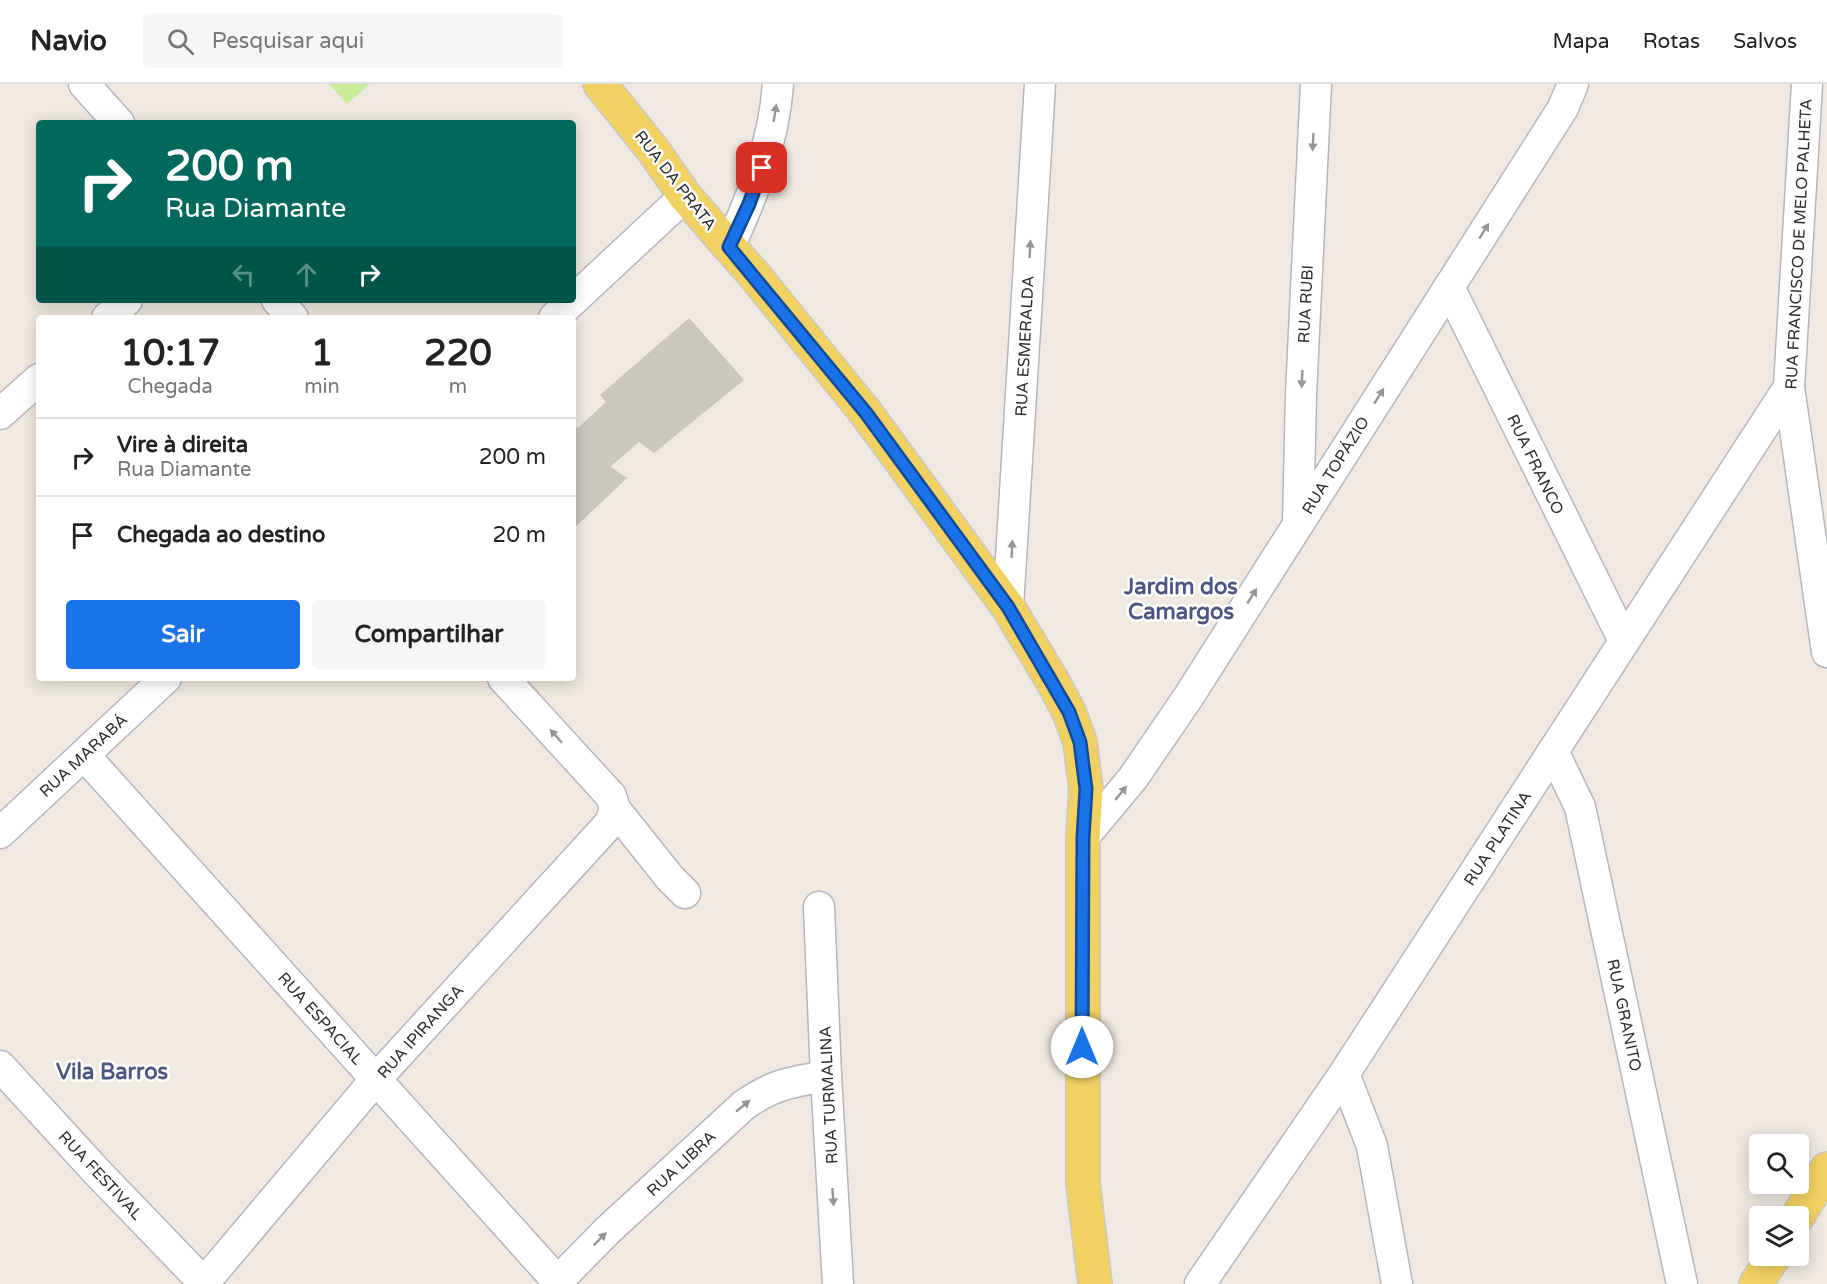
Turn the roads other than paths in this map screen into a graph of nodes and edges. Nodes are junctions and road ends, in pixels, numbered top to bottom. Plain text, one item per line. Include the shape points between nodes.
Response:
1 (84, 84) edge
2 (600, 84) edge
3 (778, 84) edge
4 (1040, 84) edge
5 (1316, 84) edge
6 (1574, 84) edge
7 (1807, 84) edge
8 (116, 120) edge
9 (685, 196) junction
10 (729, 247) junction
11 (1449, 287) junction
12 (576, 298) edge
13 (124, 303) edge
14 (280, 303) edge
15 (570, 303) edge
16 (110, 315) edge
17 (290, 315) edge
18 (557, 315) edge
19 (1789, 387) junction
20 (1298, 524) junction
21 (1008, 607) junction
22 (1624, 641) junction
23 (1827, 652) edge
24 (163, 681) edge
25 (506, 681) edge
26 (1553, 751) junction
27 (84, 755) junction
28 (615, 808) junction
29 (0, 833) edge
30 (1083, 838) junction
31 (685, 893) dead end
32 (819, 907) dead end
33 (0, 1066) edge
34 (1344, 1074) junction
35 (826, 1076) junction
36 (376, 1079) junction
37 (1827, 1168) edge
38 (1804, 1206) edge
39 (1768, 1266) edge
40 (204, 1283) edge
41 (558, 1283) edge
42 (838, 1284) edge
43 (1095, 1284) edge
44 (1200, 1284) edge
45 (1397, 1284) edge
46 (1682, 1284) edge
47 (1756, 1284) edge

1 - 8 street
2 - 9 main road, RUA DA PRATA
10 -> 3 street via 762,168 776,113
21 -> 4 street, RUA ESMERALDA
5 -> 20 street, RUA RUBI
11 -> 6 street, RUA TOPÁZIO via 1563,108
7 - 19 street, RUA FRANCISCO DE MELO PALHETA
9 - 10 main road, RUA DA PRATA
9 - 12 street
10 - 21 main road, RUA DA PRATA via 866,413
20 -> 11 street, RUA TOPÁZIO
11 - 22 street, RUA FRANCO
13 - 16 street
14 - 17 street
15 - 18 street
19 - 22 street, RUA PLATINA
19 - 23 street, RUA FRANCISCO DE MELO PALHETA
30 -> 20 street, RUA TOPÁZIO via 1133,778
21 - 30 main road, RUA DA PRATA via 1069,712 1080,742 1086,789
22 - 26 street, RUA PLATINA
24 - 27 street, RUA MARABÁ
28 -> 25 street via 611,796
26 - 34 street, RUA PLATINA
26 - 46 street, RUA GRANITO via 1580,807
27 - 29 street, RUA MARABÁ
27 - 36 street, RUA ESPACIAL
28 - 31 street
28 - 36 street, RUA IPIRANGA via 610,823
30 - 43 main road, RUA DA PRATA via 1083,1183
32 - 35 street, RUA TURMALINA
33 - 40 street, RUA FESTIVAL
34 - 44 street, RUA PLATINA
34 - 45 street via 1372,1146
41 -> 35 street, RUA LIBRA via 744,1105 782,1083
35 -> 42 street, RUA TURMALINA
36 - 40 street, RUA IPIRANGA
36 - 41 street, RUA ESPACIAL
37 - 38 main road
39 - 47 main road

